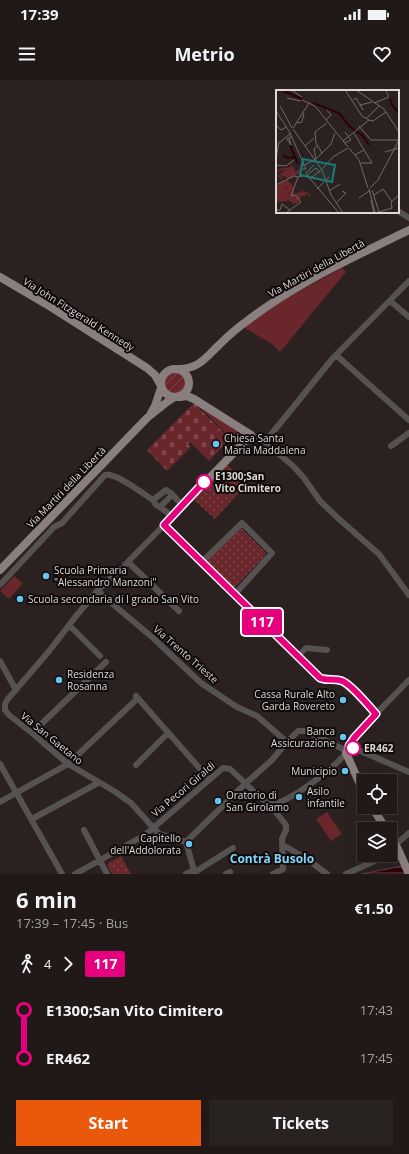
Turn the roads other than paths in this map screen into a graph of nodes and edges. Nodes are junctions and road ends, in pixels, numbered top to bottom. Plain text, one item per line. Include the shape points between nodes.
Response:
1 (399, 212) edge
2 (409, 218) edge
3 (409, 230) edge
4 (0, 277) edge
5 (409, 281) edge
6 (390, 301) junction
7 (409, 317) edge
8 (336, 355) junction
9 (204, 361) junction
10 (147, 368) junction
11 (179, 369) junction
12 (166, 372) junction
13 (189, 384) junction
14 (161, 386) junction
15 (177, 397) junction
16 (202, 404) junction
17 (408, 416) edge
18 (147, 418) junction
19 (409, 433) edge
20 (251, 435) junction
21 (265, 442) junction
22 (391, 446) dead end
23 (171, 494) junction
24 (153, 500) junction
25 (182, 505) junction
26 (160, 506) junction
27 (172, 516) junction
28 (164, 525) junction
29 (128, 562) junction
30 (202, 562) junction
31 (0, 570) edge
32 (0, 584) edge
33 (98, 590) junction
34 (235, 594) junction
35 (409, 595) edge
36 (179, 611) dead end
37 (69, 625) junction
38 (327, 650) dead end
39 (100, 656) dead end
40 (298, 656) junction
41 (0, 662) edge
42 (106, 662) dead end
43 (409, 680) edge
44 (16, 690) junction
45 (2, 712) edge
46 (376, 714) junction
47 (32, 733) junction
48 (168, 733) junction
49 (287, 742) junction
50 (348, 750) junction
51 (0, 764) edge
52 (68, 764) junction
53 (136, 765) dead end
54 (409, 771) edge
55 (357, 774) edge
56 (209, 779) junction
57 (98, 783) junction
58 (246, 783) junction
59 (17, 792) junction
60 (0, 802) edge
61 (272, 804) junction
62 (32, 819) junction
63 (152, 828) junction
64 (84, 830) dead end
65 (409, 833) edge
66 (186, 842) junction
67 (283, 845) junction
68 (397, 846) edge
69 (233, 848) dead end
70 (397, 849) edge
71 (100, 860) junction
72 (372, 862) edge
73 (195, 872) edge
74 (409, 873) edge
75 (62, 874) edge
76 (75, 874) edge
77 (107, 874) edge
78 (186, 874) edge
79 (273, 874) edge
80 (327, 874) edge
81 (346, 874) edge

1 - 2 street
3 - 9 main road, Via Martiri della Libertà via 322,274 272,303 242,325
4 - 10 main road, Via John Fitzgerald Kennedy
5 - 6 street
6 - 7 street
6 - 8 street
8 - 17 street via 384,399
8 - 21 street
9 - 11 main road, Via Martiri della Libertà via 193,367
9 - 13 main road via 193,374
10 - 12 main road, Via John Fitzgerald Kennedy
10 - 14 main road, Via John Fitzgerald Kennedy via 155,375
11 - 12 main road
11 - 13 main road via 187,375
12 - 14 main road via 162,377
13 - 15 main road via 188,390
13 - 16 main road
14 - 15 main road via 166,395
14 - 18 main road, Via Martiri della Libertà via 155,406
15 - 16 main road via 190,397
15 - 18 main road, Via Martiri della Libertà
16 - 20 main road
18 - 31 main road, Via Martiri della Libertà
19 - 22 street
20 - 21 street
20 - 25 main road
21 - 35 street via 293,466 320,501 379,554
23 - 24 street via 166,490
23 - 25 street
23 - 26 street
24 - 26 street
24 - 32 street via 117,477 105,475 62,523 54,527
25 - 27 main road
26 - 27 street
27 - 28 main road
28 - 29 street, Via San Gaetano
28 - 30 main road
29 - 33 street, Via San Gaetano
29 - 36 street
30 - 34 main road
30 - 34 street via 242,523 272,553
33 - 37 street, Via San Gaetano
33 - 49 street, Via Trento Trieste via 201,683 237,707 257,716
34 - 40 main road
37 - 39 street
37 - 44 street, Via San Gaetano
38 - 40 street via 306,648
40 - 46 main road via 320,678 342,681
41 - 44 street
42 - 47 street
43 - 46 street
44 - 45 street, Via San Gaetano via 7,700
45 - 47 street, Via San Gaetano
46 - 50 main road via 354,738
47 - 52 street, Via San Gaetano
48 - 52 street via 137,697
48 - 53 street
48 - 56 street
49 - 50 street via 298,731 306,731
49 - 58 street via 272,760
50 - 54 street
50 - 55 main road
50 - 61 street via 324,774 283,801
51 - 59 street
52 - 57 street, Via San Gaetano
52 - 59 street
56 - 58 street, Via Pecori Giraldi via 221,769 227,768
56 - 63 street, Via Pecori Giraldi
57 - 62 street
57 - 63 street, Via San Gaetano via 131,803
58 - 61 street via 260,798
58 - 66 street
59 - 60 street
59 - 62 street
61 - 67 street via 286,824
62 - 75 street
63 - 66 street via 163,836
63 - 71 street, Via Pecori Giraldi
64 - 71 street
65 - 68 street
66 - 73 street
67 - 79 street via 284,869
67 - 80 street
69 - 73 street
70 - 74 main road
71 - 76 street, Via Pecori Giraldi
71 - 77 street
72 - 81 street
73 - 78 street

